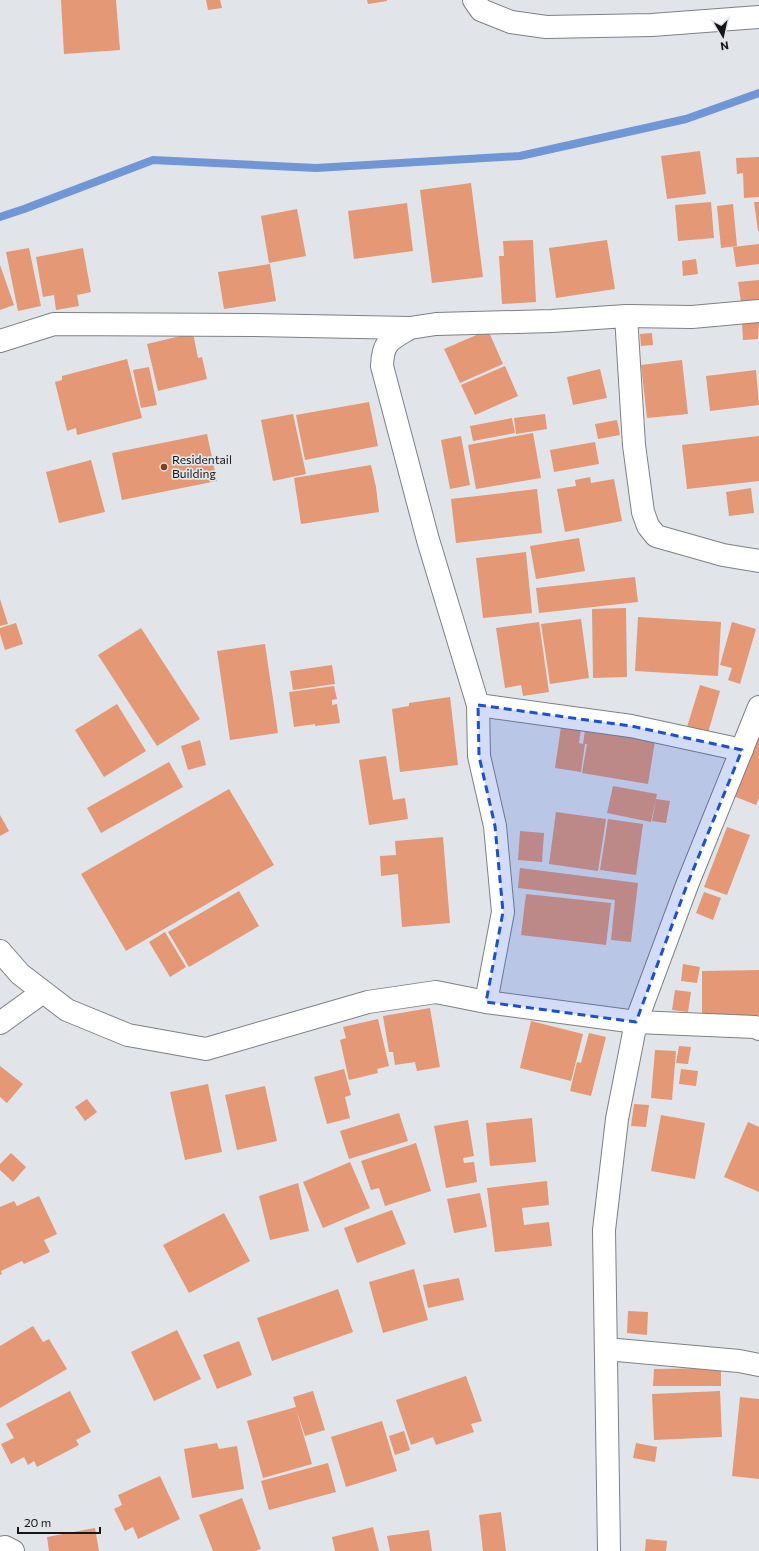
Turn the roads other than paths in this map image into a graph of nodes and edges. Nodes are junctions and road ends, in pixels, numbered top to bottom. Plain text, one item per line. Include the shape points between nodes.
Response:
1 (474, 0) edge
2 (759, 17) edge
3 (759, 311) edge
4 (626, 316) junction
5 (410, 328) junction
6 (0, 341) edge
7 (759, 561) edge
8 (478, 706) junction
9 (759, 706) edge
10 (742, 750) junction
11 (0, 951) edge
12 (43, 992) junction
13 (486, 1002) junction
14 (636, 1022) junction
15 (0, 1023) edge
16 (759, 1029) edge
17 (606, 1349) junction
18 (759, 1365) edge
19 (0, 1548) edge
20 (13, 1551) edge
21 (609, 1551) edge

1 - 2 street via 481,10 511,22 546,28 652,25
3 - 4 street via 692,317
4 - 5 street via 436,324
4 - 7 street via 634,445 643,512 648,526 656,536 723,555
5 - 6 street via 54,324
5 - 8 street via 389,340 382,352 382,366 428,540
8 - 10 street via 631,726
8 - 13 street via 479,756 495,826 503,912
9 - 10 street
10 - 14 street via 687,885
11 - 12 street via 20,974
12 - 13 street via 67,1010 128,1035 206,1050 368,1002 436,992
12 - 15 street
13 - 14 street
14 - 16 street via 710,1024
14 - 17 street via 617,1119 604,1230
17 - 18 street via 740,1361
17 - 21 street
19 - 20 street via 5,1547

